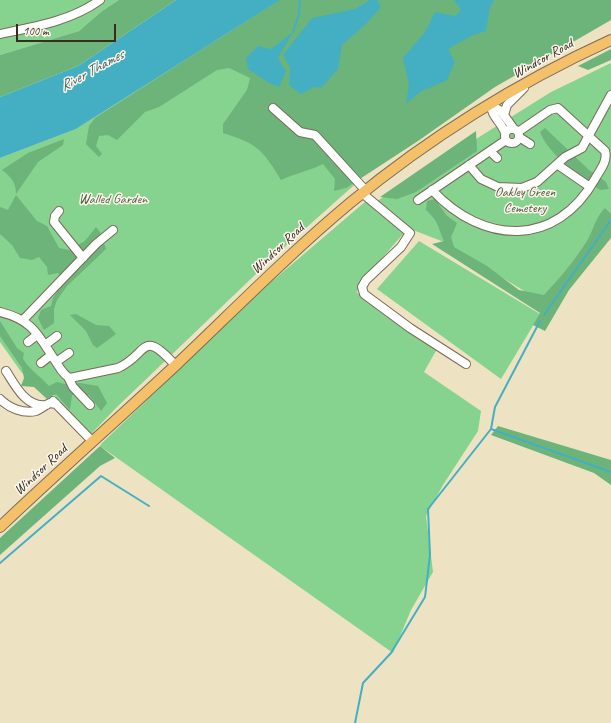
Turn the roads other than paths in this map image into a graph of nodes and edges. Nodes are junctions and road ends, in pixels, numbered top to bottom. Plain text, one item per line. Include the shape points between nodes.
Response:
1 (100, 0) edge
2 (0, 34) edge
3 (611, 40) edge
4 (529, 83) junction
5 (611, 95) edge
6 (491, 105) junction
7 (273, 108) dead end
8 (504, 115) junction
9 (517, 132) junction
10 (589, 136) junction
11 (505, 137) junction
12 (530, 144) dead end
13 (490, 151) junction
14 (497, 158) dead end
15 (469, 165) junction
16 (558, 165) junction
17 (590, 187) junction
18 (432, 190) junction
19 (364, 192) junction
20 (418, 200) dead end
21 (59, 211) dead end
22 (113, 230) dead end
23 (83, 258) junction
24 (0, 312) edge
25 (23, 320) junction
26 (37, 335) junction
27 (57, 336) dead end
28 (28, 342) dead end
29 (45, 345) junction
30 (69, 353) dead end
31 (54, 359) junction
32 (41, 363) dead end
33 (466, 364) dead end
34 (176, 365) junction
35 (6, 371) dead end
36 (68, 377) junction
37 (0, 399) edge
38 (51, 403) junction
39 (90, 406) dead end
40 (92, 441) junction
41 (0, 528) edge

1 - 2 lane via 71,16
3 - 4 main road, Windsor Road
4 - 6 main road, Windsor Road
4 - 8 lane via 506,105
5 - 10 lane
6 - 8 lane
6 - 11 lane via 493,114 502,125
6 - 19 main road, Windsor Road via 401,164
7 - 19 lane via 300,132 316,136
8 - 9 lane
9 - 10 lane via 556,108
9 - 11 lane via 508,130
9 - 11 lane via 514,143 509,143
9 - 12 lane
10 - 16 lane via 582,148 565,157
10 - 17 lane via 606,155 606,160
11 - 13 lane
13 - 14 lane
13 - 15 lane
15 - 16 lane via 489,184 513,189 537,182
15 - 18 lane
16 - 17 lane
17 - 18 lane via 580,202 562,217 534,228 514,231 492,229 472,222 447,206
18 - 20 lane
19 - 33 lane via 410,233 400,247 366,280 362,287 364,294 410,328
19 - 34 main road, Windsor Road via 302,245
21 - 23 lane via 55,216 56,225
22 - 23 lane
23 - 25 lane
24 - 25 lane
25 - 26 lane
26 - 28 lane
26 - 29 lane
27 - 29 lane
29 - 31 lane
30 - 31 lane
31 - 32 lane
31 - 36 lane
34 - 36 lane via 159,349 148,346 118,368 74,378
34 - 40 main road, Windsor Road
35 - 38 lane via 28,400 38,405
36 - 39 lane via 76,391
37 - 38 lane via 9,406 23,411 36,411
38 - 40 lane
40 - 41 main road, Windsor Road

